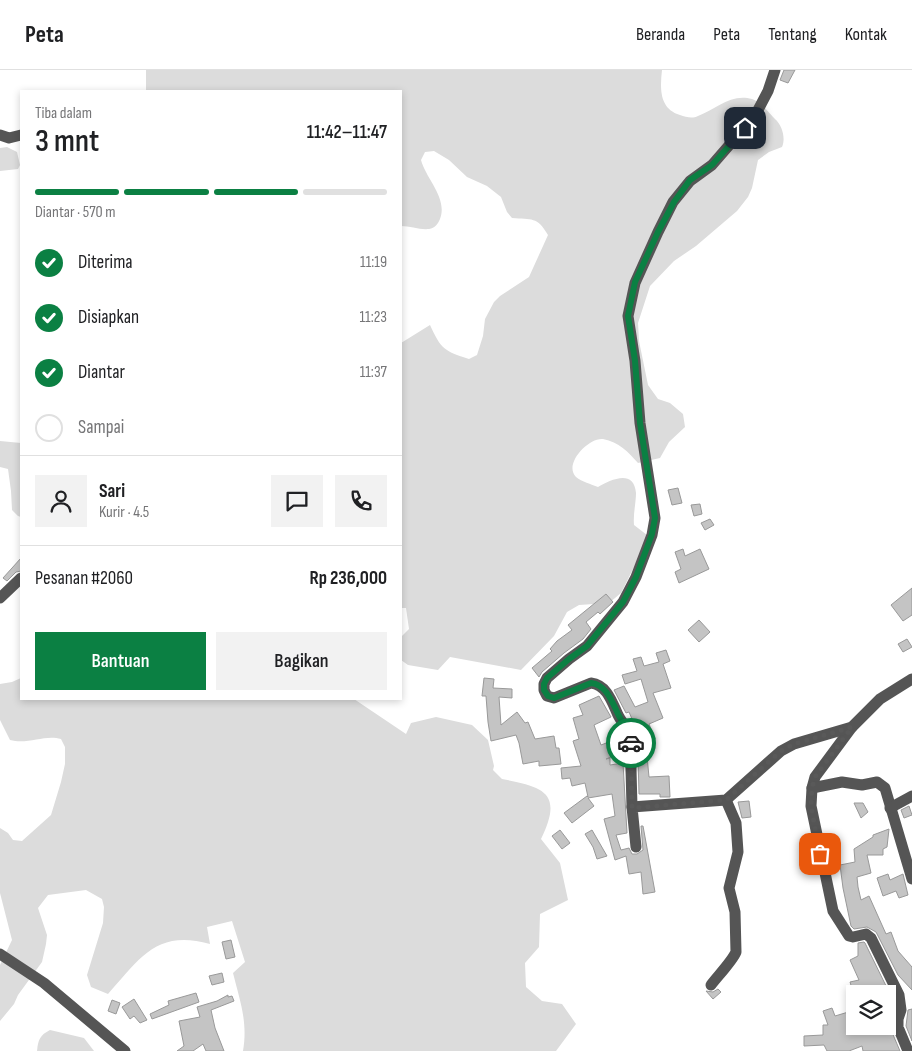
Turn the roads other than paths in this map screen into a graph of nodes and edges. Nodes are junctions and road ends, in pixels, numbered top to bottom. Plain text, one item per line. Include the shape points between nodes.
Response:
1 (775, 70) edge
2 (0, 135) edge
3 (20, 135) edge
4 (20, 579) edge
5 (0, 598) edge
6 (912, 680) edge
7 (852, 727) junction
8 (812, 788) junction
9 (912, 796) edge
10 (726, 800) junction
11 (632, 808) junction
12 (890, 808) junction
13 (636, 847) dead end
14 (912, 879) edge
15 (0, 954) edge
16 (711, 985) dead end
17 (125, 1051) edge
18 (908, 1051) edge

1 - 11 street via 768,91 745,128 712,165 690,180 674,202 635,282 628,316 655,518 652,534 623,602 587,646 547,678 544,684 548,696 554,698 591,683 601,687 611,698 630,732
2 - 3 street via 9,138
4 - 5 street
6 - 7 street via 880,699
7 - 8 street via 815,777
7 - 10 street via 788,747
8 - 12 street via 842,782 862,785 877,782 885,788
8 - 18 street via 814,825 833,911 849,936 866,934 871,938 899,995 898,1027
9 - 12 street
10 - 11 street
10 - 16 street via 736,823 738,852 729,888 735,912 736,952
11 - 13 street
12 - 14 street
15 - 17 street via 44,983

